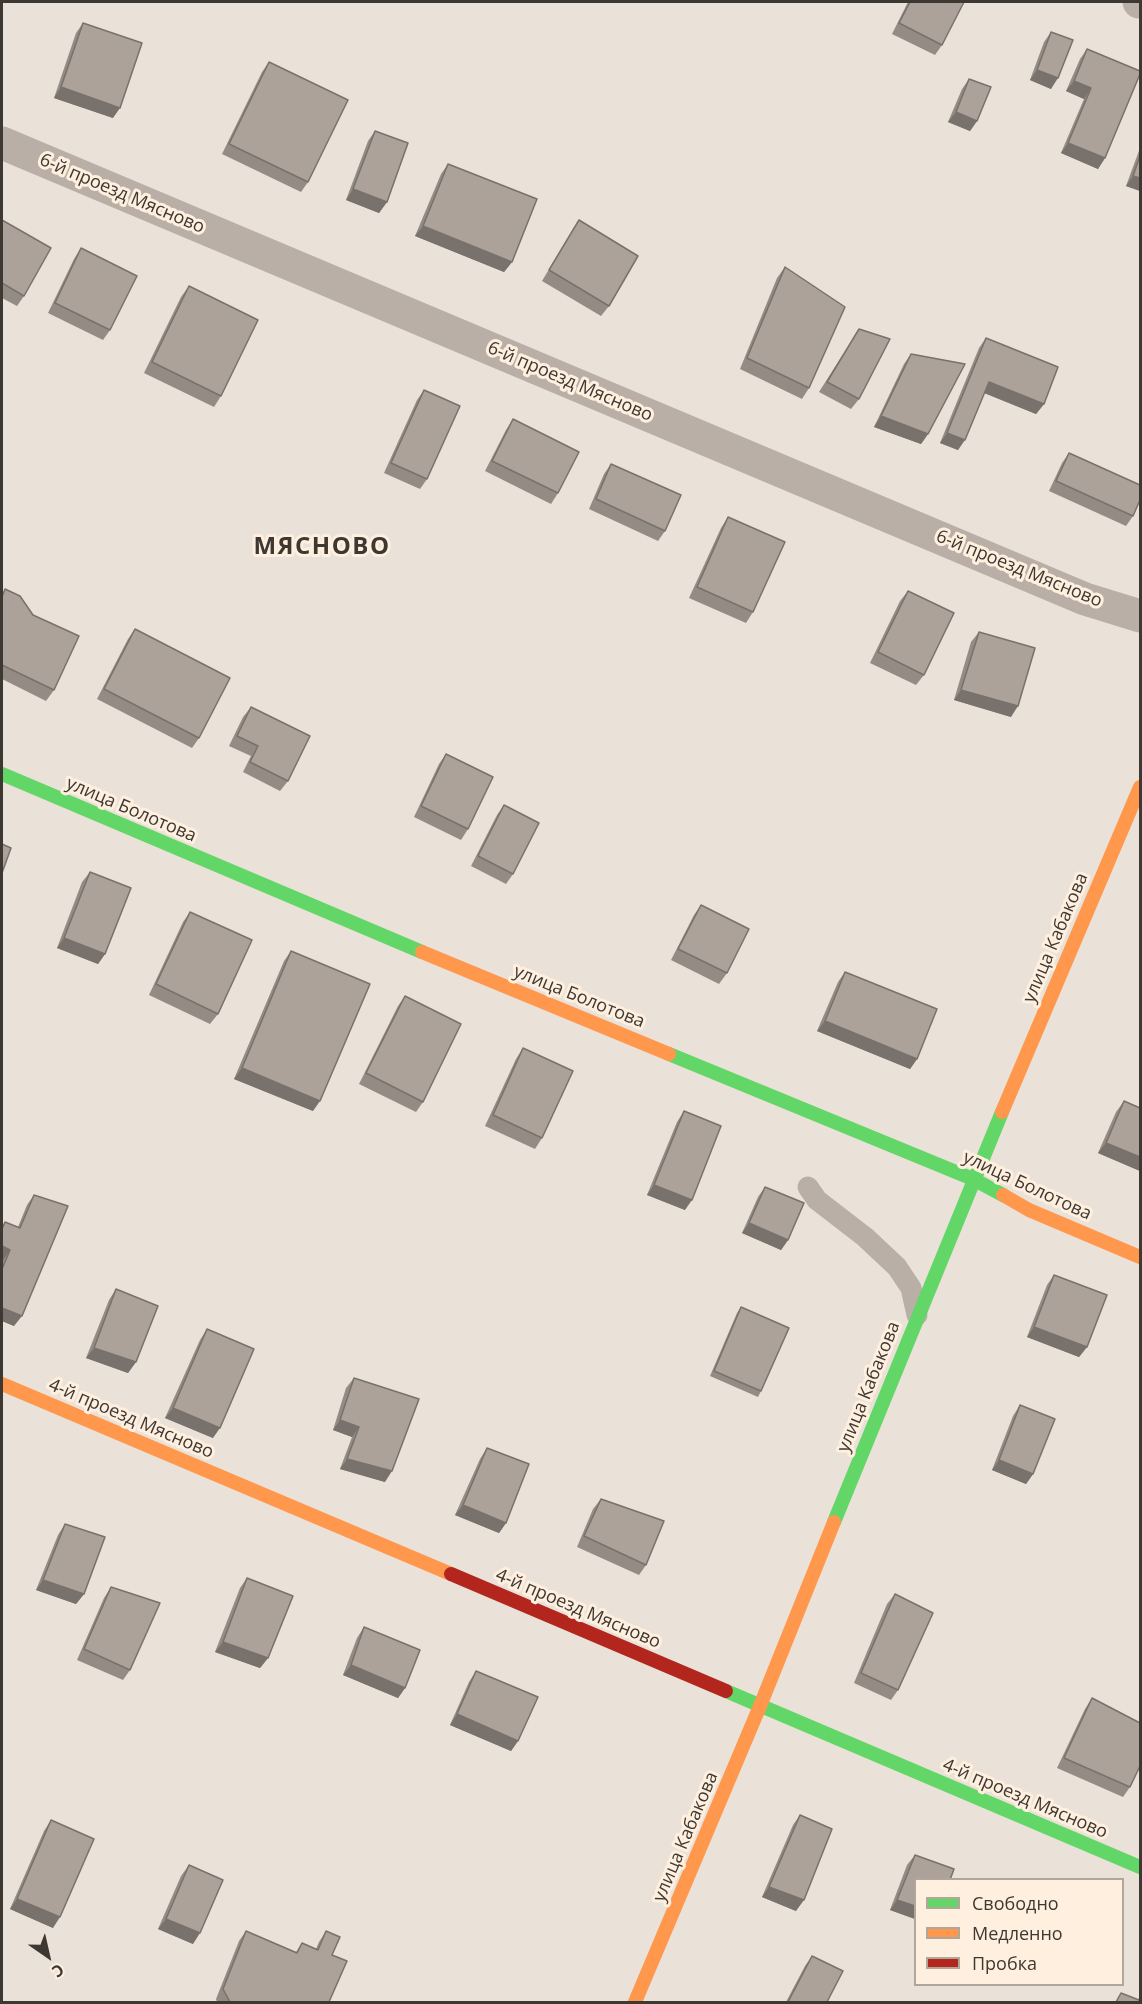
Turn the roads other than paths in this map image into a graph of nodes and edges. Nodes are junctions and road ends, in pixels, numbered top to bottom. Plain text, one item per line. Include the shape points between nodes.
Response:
1 (2, 143) edge
2 (1140, 616) edge
3 (2, 774) edge
4 (1140, 788) edge
5 (973, 1179) junction
6 (808, 1187) dead end
7 (1140, 1257) edge
8 (918, 1315) junction
9 (2, 1384) edge
10 (760, 1706) junction
11 (1140, 1867) edge
12 (636, 2002) edge

1 - 2 street, 6-й проезд Мясново via 1085,599
3 - 5 street, улица Болотова via 333,916
4 - 5 street, улица Кабакова
5 - 7 street, улица Болотова via 1029,1210
5 - 8 street, улица Кабакова
6 - 8 lane via 817,1200 897,1267 911,1288
8 - 10 street, улица Кабакова
9 - 10 street, 4-й проезд Мясново
10 - 11 street, 4-й проезд Мясново
10 - 12 street, улица Кабакова

